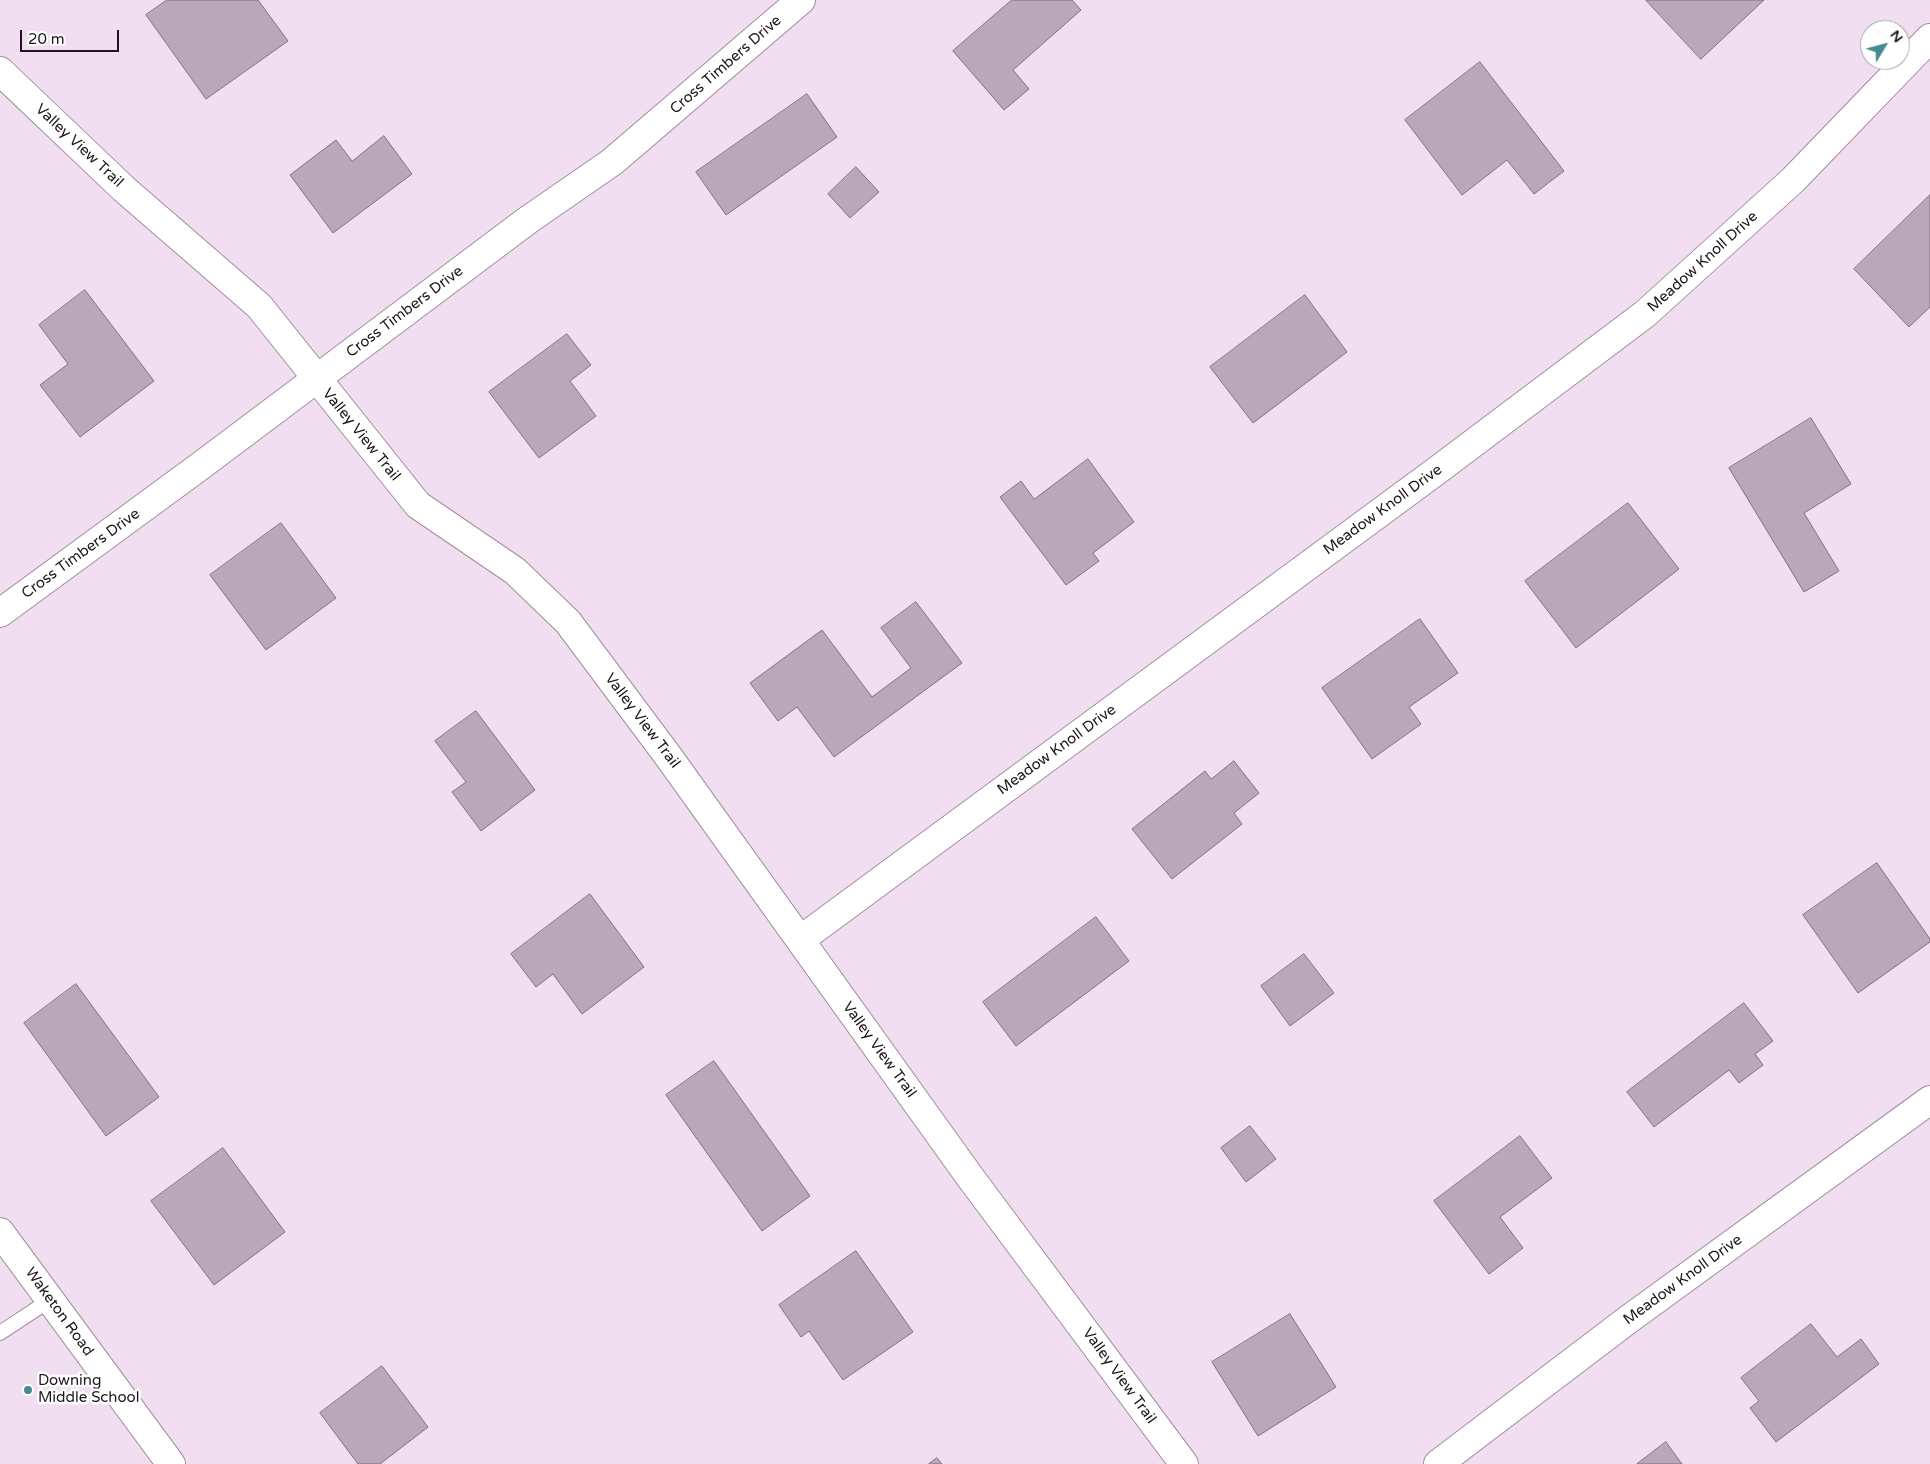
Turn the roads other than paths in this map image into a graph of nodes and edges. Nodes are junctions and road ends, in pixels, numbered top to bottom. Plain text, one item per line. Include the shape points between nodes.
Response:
1 (801, 0) edge
2 (1930, 38) edge
3 (0, 71) edge
4 (316, 380) junction
5 (0, 613) edge
6 (800, 940) junction
7 (1930, 1100) edge
8 (0, 1232) edge
9 (50, 1300) junction
10 (0, 1333) edge
11 (171, 1464) edge
12 (1184, 1464) edge
13 (1438, 1464) edge

1 - 4 street, Cross Timbers Drive via 612,162 528,220
2 - 6 street, Meadow Knoll Drive via 1793,180 1645,314
3 - 4 street, Valley View Trail via 124,189 259,306
4 - 5 street, Cross Timbers Drive
4 - 6 street, Valley View Trail via 418,505 515,571 568,622
6 - 12 street, Valley View Trail via 970,1177
7 - 13 street, Meadow Knoll Drive via 1637,1313
8 - 9 street, Waketon Road
9 - 10 lane
9 - 11 street, Waketon Road

